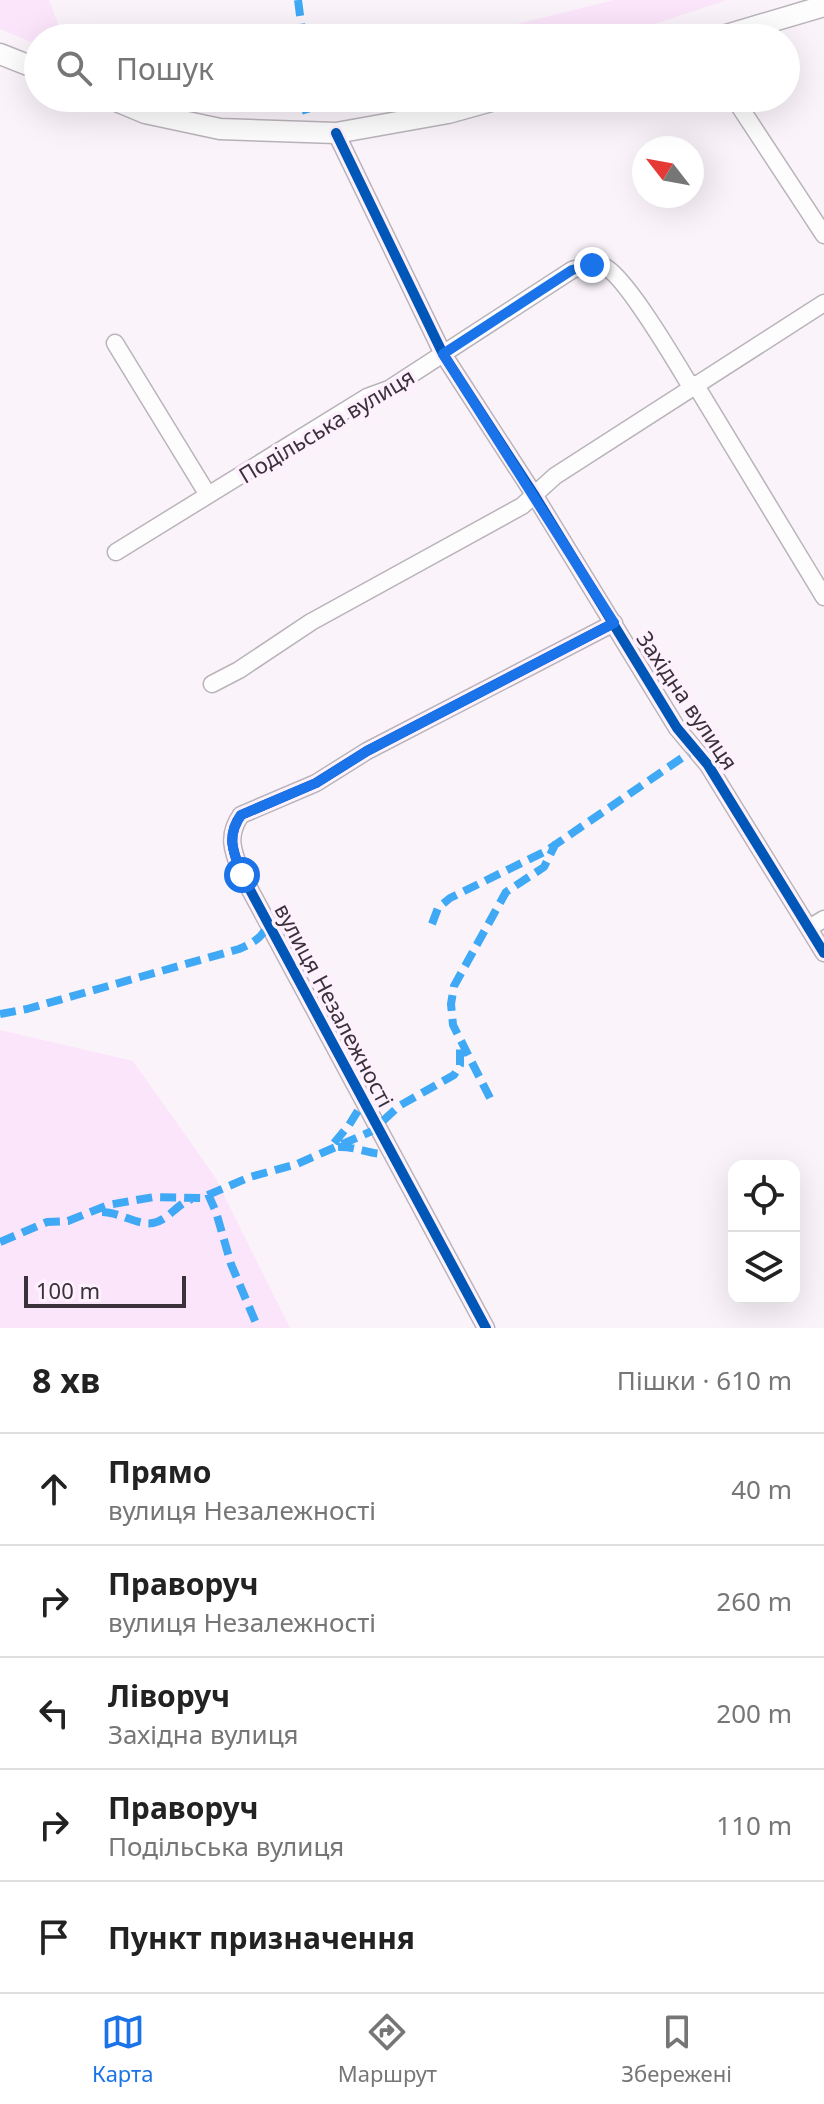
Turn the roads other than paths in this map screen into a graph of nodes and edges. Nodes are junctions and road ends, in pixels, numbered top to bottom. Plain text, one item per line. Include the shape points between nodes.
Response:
1 (824, 6) edge
2 (763, 24) edge
3 (0, 54) edge
4 (24, 63) edge
5 (143, 112) edge
6 (452, 112) edge
7 (743, 112) edge
8 (336, 133) junction
9 (824, 235) edge
10 (824, 303) edge
11 (115, 343) dead end
12 (443, 354) junction
13 (693, 386) junction
14 (208, 495) junction
15 (535, 496) junction
16 (116, 552) dead end
17 (824, 597) edge
18 (614, 623) junction
19 (212, 684) dead end
20 (817, 923) edge
21 (824, 953) edge
22 (486, 1328) edge

1 - 2 main road
3 - 4 main road
5 - 8 main road via 220,129
6 - 8 main road
7 - 9 street
8 - 12 street, Західна вулиця
10 - 13 street
11 - 14 street
12 - 13 street, Подільська вулиця via 572,270 602,266 621,279
12 - 14 street, Подільська вулиця
12 - 15 street, Західна вулиця
13 - 15 street via 555,476
13 - 17 street, Подільська вулиця
14 - 16 street, Подільська вулиця
15 - 18 street, Західна вулиця
15 - 19 street
18 - 20 street, Західна вулиця via 677,728
18 - 22 street, вулиця Незалежності via 367,751 316,783 241,815 231,836 242,875
20 - 21 street, Західна вулиця

